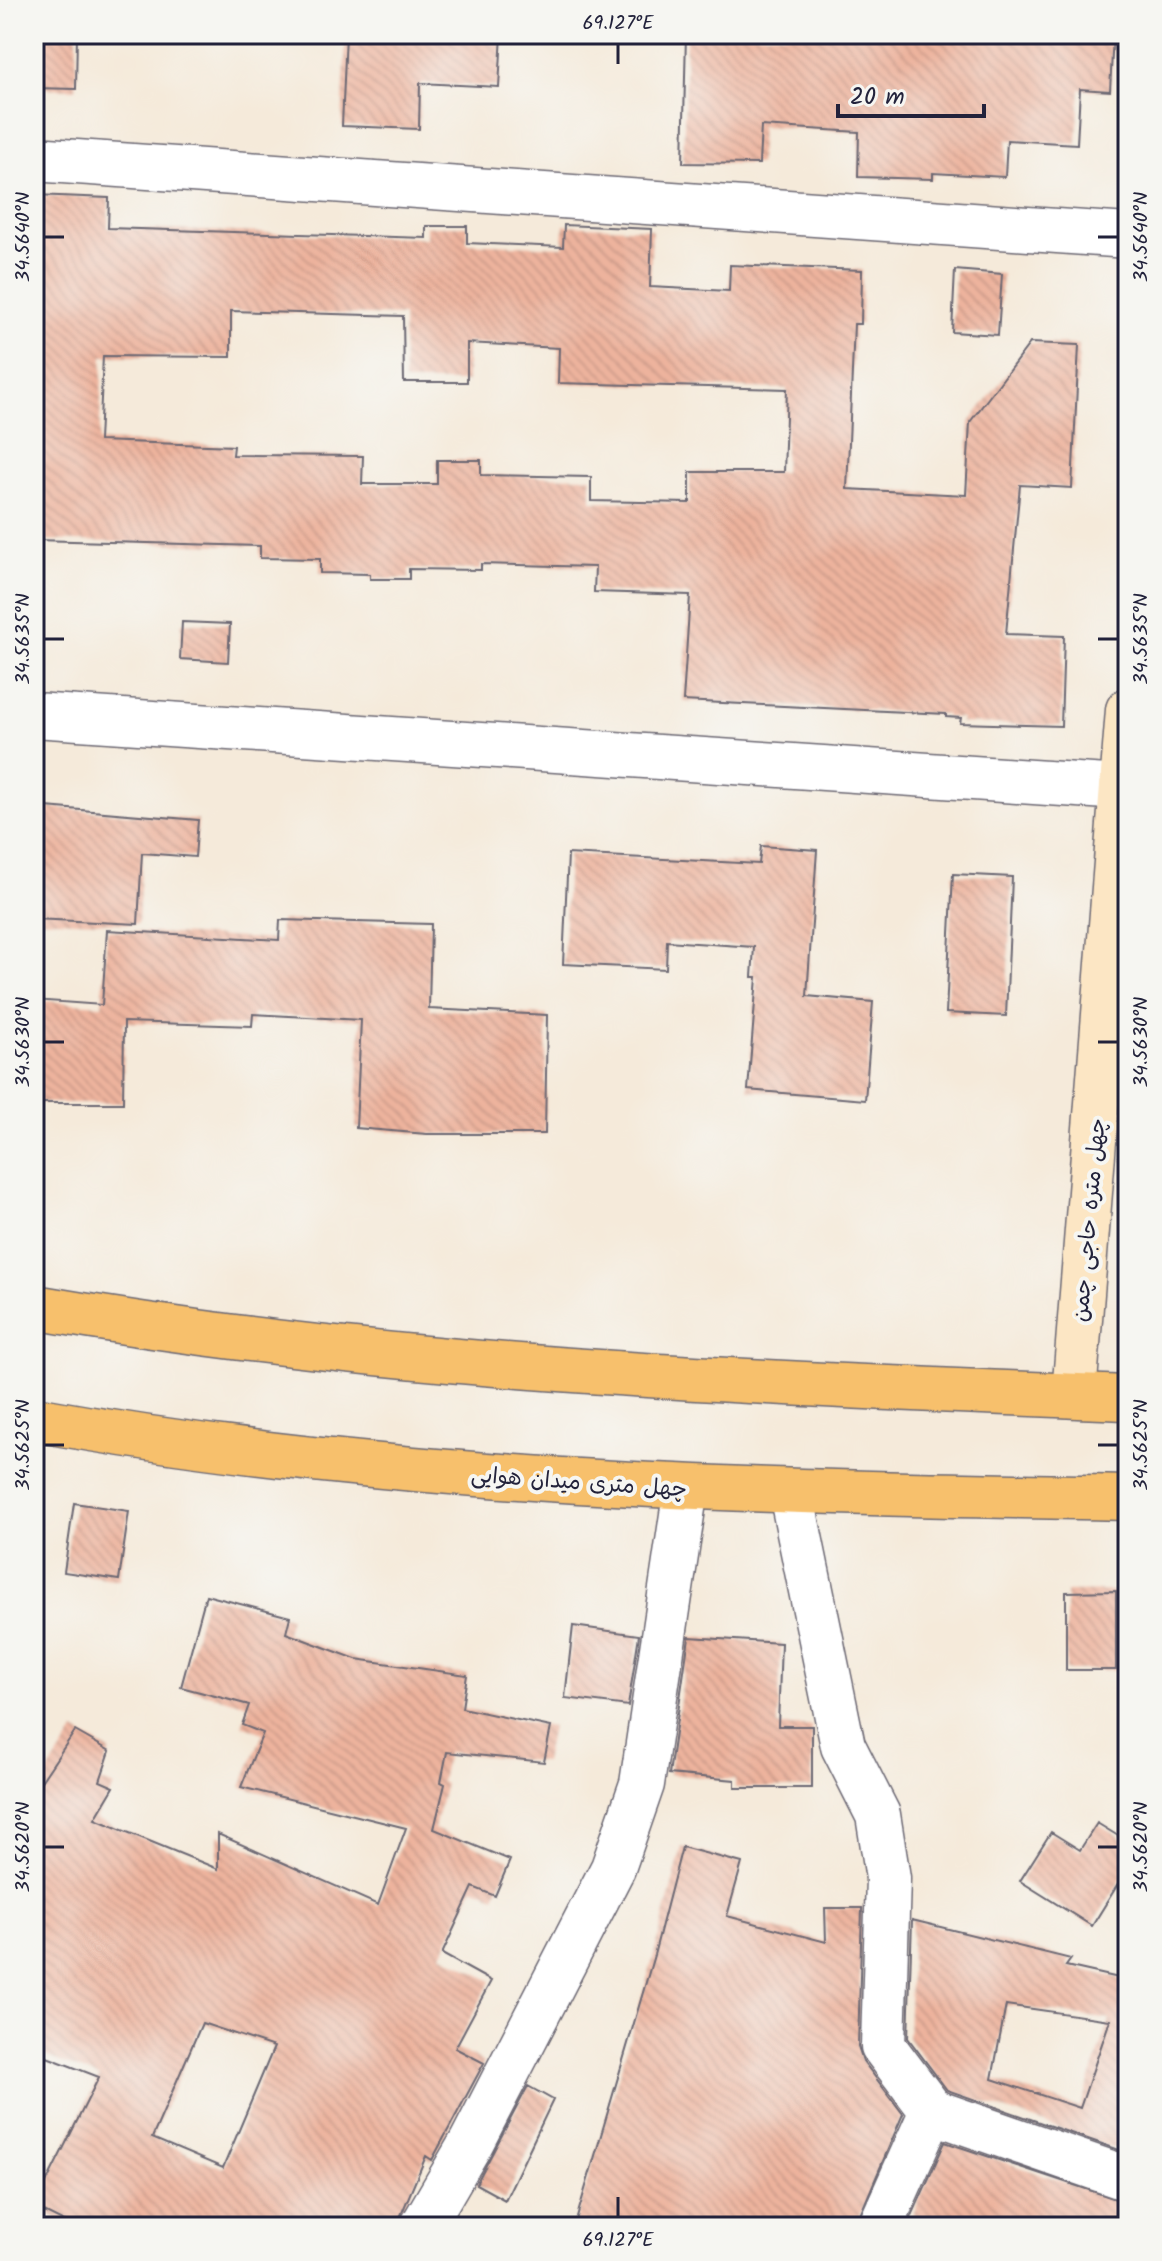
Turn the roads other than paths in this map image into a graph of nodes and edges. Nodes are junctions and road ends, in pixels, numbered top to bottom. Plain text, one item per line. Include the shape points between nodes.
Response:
1 (34, 159) edge
2 (1128, 236) edge
3 (1128, 710) edge
4 (34, 715) edge
5 (1122, 788) junction
6 (34, 1307) edge
7 (1074, 1395) junction
8 (1128, 1398) edge
9 (34, 1419) edge
10 (686, 1488) junction
11 (791, 1493) junction
12 (1128, 1498) edge
13 (932, 2111) junction
14 (1128, 2179) edge
15 (422, 2227) edge
16 (880, 2227) edge

1 - 2 street
3 - 5 street, چهل متره حاجی چمن
4 - 5 street
5 - 7 street, چهل متره حاجی چمن
6 - 7 main road via 324,1349 661,1375
7 - 8 main road
9 - 10 main road, چهل متری میدان هوایی via 140,1438 402,1469
10 - 11 main road, چهل متری میدان هوایی
10 - 15 street via 642,1784 613,1868
11 - 12 main road, چهل متری میدان هوایی
11 - 13 street via 843,1746 878,1815 888,1878 883,2046
13 - 14 street
13 - 16 street

